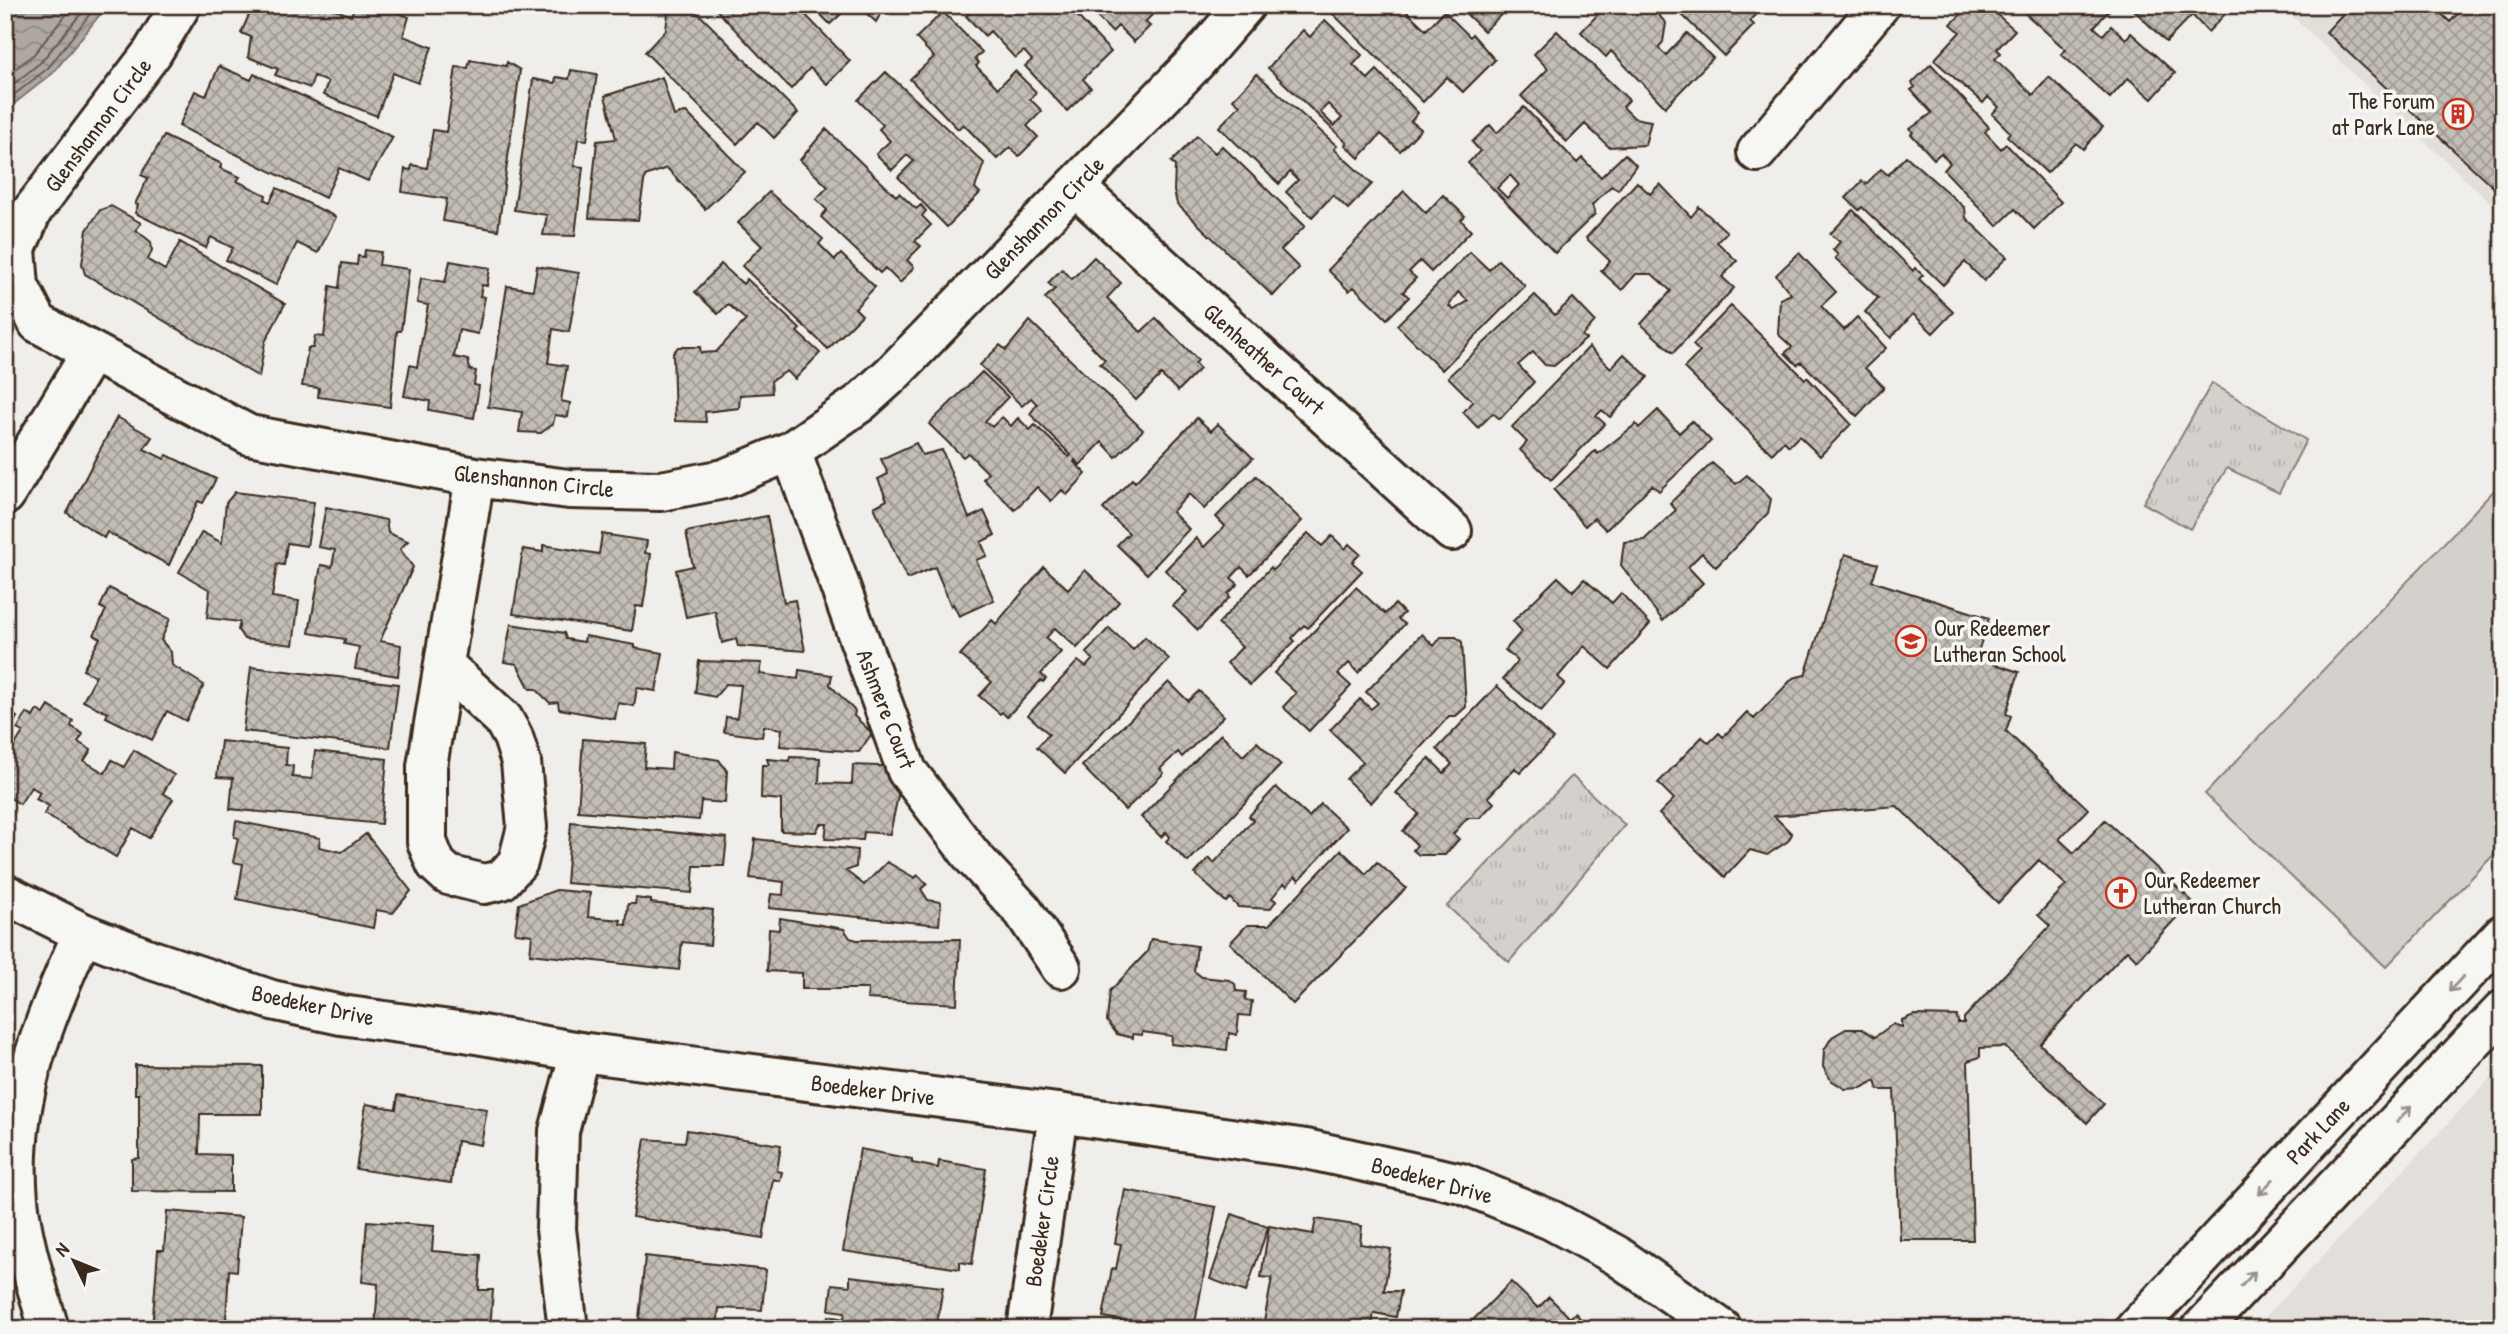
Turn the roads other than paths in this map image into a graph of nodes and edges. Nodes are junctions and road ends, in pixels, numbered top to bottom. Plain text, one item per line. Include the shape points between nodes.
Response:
1 (181, 5) edge
2 (1245, 5) edge
3 (1873, 8) edge
4 (1757, 152) dead end
5 (1075, 187) junction
6 (91, 353) junction
7 (792, 451) junction
8 (475, 477) junction
9 (5, 495) edge
10 (1452, 531) dead end
11 (444, 665) junction
12 (5, 894) edge
13 (83, 933) junction
14 (2503, 934) edge
15 (1061, 968) dead end
16 (2503, 1010) edge
17 (580, 1052) junction
18 (1058, 1113) junction
19 (2329, 1119) junction
20 (2367, 1153) junction
21 (49, 1329) edge
22 (568, 1329) edge
23 (1027, 1329) edge
24 (1722, 1329) edge
25 (2135, 1329) edge
26 (2201, 1329) edge

1 - 6 street, Glenshannon Circle via 152,53 32,211 16,249 19,286 37,323
2 - 5 street, Glenshannon Circle
3 - 4 street
5 - 7 street, Glenshannon Circle via 884,382
5 - 10 street, Glenheather Court
6 - 8 street, Glenshannon Circle via 249,435
6 - 9 street
7 - 8 street, Glenshannon Circle via 724,479 662,491 569,489
7 - 15 street, Ashmere Court via 907,771 972,856 1023,911
8 - 11 street
11 - 11 street via 427,766 428,842 436,864 448,875 484,884 502,880 518,862 527,827 521,762 503,719
12 - 13 street, Boedeker Drive
13 - 17 street, Boedeker Drive via 272,1000
13 - 21 street via 47,1014 22,1100 18,1137 18,1200
14 -> 19 street, Park Lane
20 -> 16 street
17 - 18 street, Boedeker Drive
17 - 22 street via 559,1131 556,1229
18 - 23 street, Boedeker Circle
18 - 24 street, Boedeker Drive via 1306,1149 1461,1183 1550,1220 1616,1255
19 - 20 street
19 -> 25 street, Park Lane
26 -> 20 street

